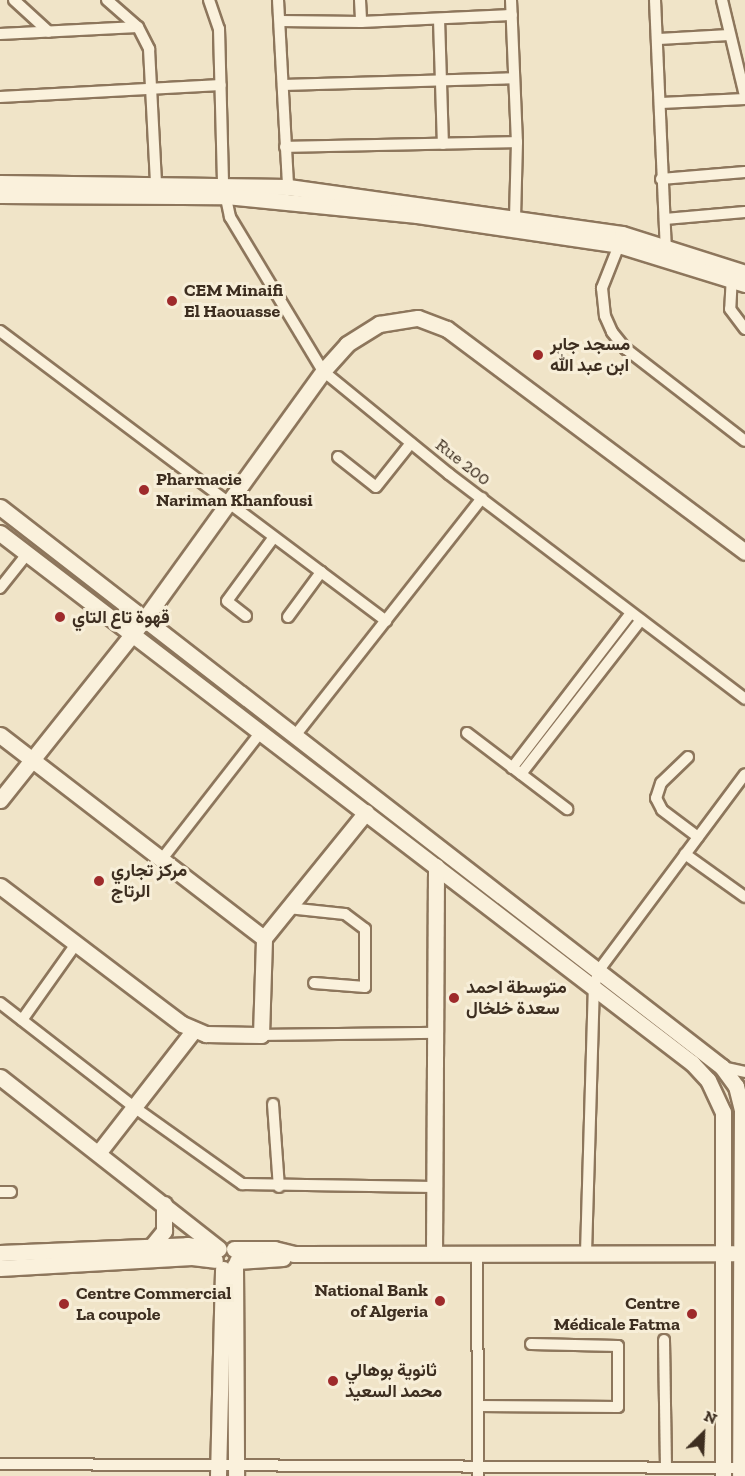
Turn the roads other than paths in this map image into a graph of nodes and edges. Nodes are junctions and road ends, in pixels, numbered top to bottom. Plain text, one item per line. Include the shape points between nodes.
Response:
1 (14, 0) edge
2 (107, 0) edge
3 (209, 0) edge
4 (278, 0) edge
5 (360, 0) edge
6 (511, 0) edge
7 (655, 0) edge
8 (722, 0) edge
9 (512, 15) junction
10 (439, 19) junction
11 (281, 21) junction
12 (361, 22) junction
13 (138, 27) junction
14 (48, 32) junction
15 (0, 34) edge
16 (729, 35) junction
17 (659, 39) junction
18 (514, 78) junction
19 (441, 80) junction
20 (283, 85) junction
21 (221, 86) junction
22 (153, 90) junction
23 (0, 97) edge
24 (745, 98) edge
25 (661, 103) junction
26 (517, 142) junction
27 (443, 144) junction
28 (285, 147) junction
29 (745, 172) edge
30 (661, 179) junction
31 (0, 183) edge
32 (156, 184) junction
33 (288, 187) junction
34 (225, 190) junction
35 (0, 195) edge
36 (745, 212) edge
37 (515, 217) junction
38 (665, 219) junction
39 (621, 240) junction
40 (666, 248) junction
41 (739, 277) edge
42 (745, 329) edge
43 (0, 331) edge
44 (323, 371) junction
45 (745, 441) edge
46 (411, 443) junction
47 (338, 457) dead end
48 (482, 498) junction
49 (228, 502) junction
50 (0, 507) edge
51 (0, 533) edge
52 (274, 537) junction
53 (745, 552) edge
54 (27, 554) junction
55 (321, 572) junction
56 (0, 588) edge
57 (631, 613) junction
58 (246, 616) dead end
59 (288, 617) dead end
60 (641, 620) junction
61 (143, 621) junction
62 (386, 621) junction
63 (132, 633) junction
64 (745, 699) edge
65 (261, 732) junction
66 (467, 733) dead end
67 (0, 735) edge
68 (294, 737) junction
69 (688, 757) dead end
70 (32, 759) junction
71 (517, 771) junction
72 (745, 774) edge
73 (0, 800) edge
74 (567, 810) dead end
75 (366, 812) junction
76 (698, 837) junction
77 (685, 854) junction
78 (162, 859) junction
79 (436, 866) junction
80 (0, 886) edge
81 (745, 897) edge
82 (288, 908) junction
83 (264, 938) junction
84 (76, 944) junction
85 (599, 970) junction
86 (314, 983) dead end
87 (594, 987) junction
88 (0, 1003) edge
89 (22, 1020) junction
90 (194, 1030) junction
91 (435, 1033) junction
92 (261, 1035) junction
93 (722, 1067) junction
94 (745, 1073) edge
95 (0, 1077) edge
96 (738, 1094) junction
97 (273, 1104) dead end
98 (134, 1107) junction
99 (99, 1152) junction
100 (279, 1186) junction
101 (434, 1187) junction
102 (164, 1204) junction
103 (151, 1247) junction
104 (434, 1253) junction
105 (477, 1253) junction
106 (585, 1253) junction
107 (744, 1253) edge
108 (0, 1254) edge
109 (723, 1254) junction
110 (226, 1258) junction
111 (0, 1268) edge
112 (664, 1340) dead end
113 (531, 1344) dead end
114 (478, 1406) junction
115 (0, 1464) edge
116 (666, 1468) junction
117 (218, 1470) edge
118 (236, 1470) edge
119 (742, 1470) edge
120 (478, 1471) edge
121 (646, 1472) edge
122 (723, 1472) edge

1 - 14 street
2 - 13 street
3 - 21 street, Rue 200 via 219,29
4 - 11 street
5 - 12 street
6 - 9 street
7 - 17 street
8 - 16 street
9 - 10 street
9 - 18 street
10 - 12 street
10 - 19 street
11 - 12 street
11 - 20 street
13 - 14 street
13 - 22 street via 149,49
14 - 15 street
16 - 17 street
16 - 24 street
17 - 25 street
18 - 19 street
18 - 26 street
19 - 20 street
19 - 27 street
20 - 28 street
21 - 22 street
21 - 34 street, Rue 200
22 - 23 street
22 - 32 street
24 - 25 street
25 - 30 street
26 - 27 street
26 - 37 street
27 - 28 street
28 - 33 street
29 - 30 street
30 - 38 street
31 - 32 main road
32 - 34 main road
33 - 34 main road
33 - 37 main road
34 - 35 main road
34 - 39 main road
34 - 44 street, Rue 200 via 230,217
36 - 38 street
37 - 39 main road
38 - 40 street
39 - 40 main road
39 - 41 main road
39 - 45 street via 602,288 604,316 612,332 626,349
40 - 41 main road
41 - 42 street via 730,309
43 - 49 street
44 - 46 street, Rue 200
44 - 49 main road
44 - 53 main road via 346,344 380,324 418,318 432,322 464,339
46 - 47 street via 376,487
46 - 48 street, Rue 200
48 - 57 street, Rue 200
48 - 62 street
49 - 52 street
49 - 61 main road
50 - 61 main road
51 - 54 main road
52 - 55 street
52 - 58 street via 227,601
54 - 56 street
54 - 63 main road
55 - 59 street
55 - 62 street
57 - 60 street, Rue 200
57 - 71 street
60 - 64 street, Rue 200
60 - 71 street
61 - 63 main road
61 - 68 main road
62 - 68 street
63 - 65 main road
63 - 70 main road
65 - 75 main road
65 - 78 street
66 - 71 street
67 - 70 main road
68 - 85 main road
69 - 76 street via 661,783 656,798 662,810
70 - 73 main road
70 - 78 main road
71 - 74 street
72 - 76 street
75 - 79 main road
75 - 82 main road
76 - 77 street
77 - 81 street
77 - 85 street
78 - 83 main road
79 - 87 main road
79 - 91 main road
80 - 84 main road
82 - 83 main road
82 - 86 street via 345,914 365,929 365,987
83 - 92 main road
84 - 89 street
84 - 90 main road
85 - 87 street
85 - 93 main road
87 - 106 street
87 - 109 main road via 692,1063 717,1094 723,1112
88 - 89 street
89 - 98 street
90 - 92 main road via 206,1034
90 - 98 main road
91 - 92 street
91 - 101 main road
93 - 94 street
93 - 96 main road
94 - 96 street
95 - 99 main road
96 - 107 main road via 742,1110
97 - 100 street
98 - 99 main road
98 - 100 street via 242,1184
99 - 102 main road
100 - 101 street
101 - 104 main road
102 - 103 main road via 164,1231
102 - 110 main road
103 - 108 main road
103 - 110 main road via 192,1245
104 - 105 main road
104 - 110 main road via 294,1254 274,1249
105 - 106 main road
105 - 114 street
106 - 109 main road
107 - 109 main road
107 - 119 main road
109 - 122 main road
110 - 111 main road
110 - 117 main road
110 - 118 main road
112 - 116 street
113 - 114 street via 618,1346 618,1407
114 - 120 street
115 - 117 street
116 - 121 street
116 - 122 street
117 - 118 street
118 - 120 street
119 - 122 street
120 - 121 street

